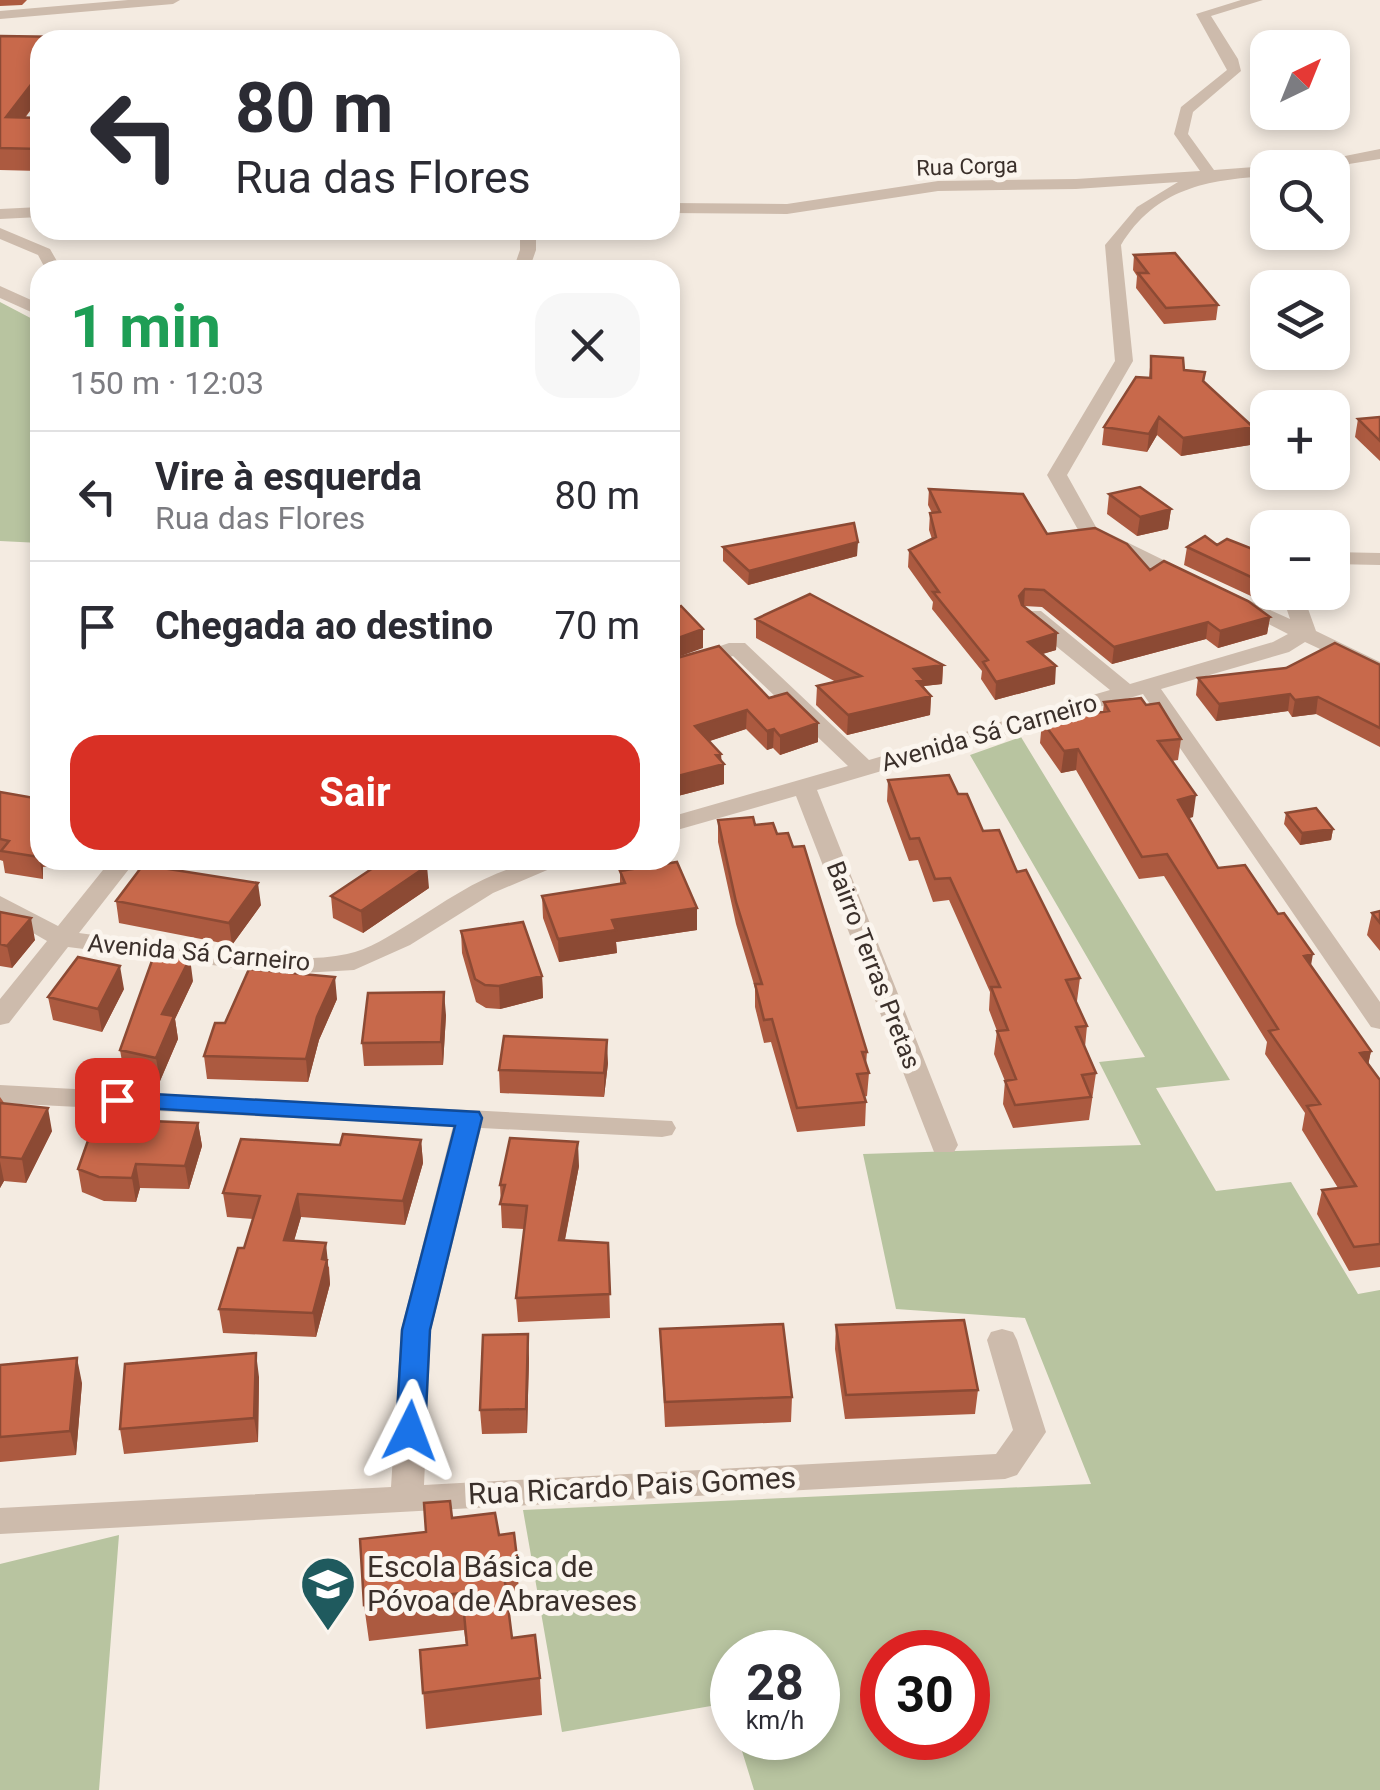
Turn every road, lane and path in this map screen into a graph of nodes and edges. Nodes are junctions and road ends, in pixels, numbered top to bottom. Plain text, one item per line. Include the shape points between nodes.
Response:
1 (174, 0) edge
2 (1256, 0) edge
3 (0, 14) edge
4 (1380, 154) edge
5 (1350, 159) edge
6 (1250, 172) edge
7 (1210, 175) junction
8 (680, 208) edge
9 (30, 212) edge
10 (0, 214) edge
11 (0, 233) edge
12 (48, 260) edge
13 (0, 291) edge
14 (30, 306) edge
15 (1350, 558) edge
16 (1380, 559) edge
17 (1298, 610) edge
18 (1032, 615) edge
19 (1306, 633) junction
20 (680, 667) edge
21 (1380, 670) edge
22 (1137, 689) junction
23 (864, 768) junction
24 (804, 786) junction
25 (680, 822) edge
26 (116, 870) edge
27 (526, 870) edge
28 (0, 904) edge
29 (62, 939) junction
30 (0, 1018) edge
31 (1380, 1021) edge
32 (0, 1094) edge
33 (470, 1118) junction
34 (662, 1128) dead end
35 (944, 1145) dead end
36 (1002, 1340) dead end
37 (407, 1498) junction
38 (0, 1521) edge

1 - 3 street
2 - 7 street via 1204,14 1234,71 1186,110 1181,134
4 - 5 street
6 - 7 street, Rua Corga
7 - 8 street, Rua Corga via 938,186 787,209
7 - 19 street via 1176,185 1113,245 1124,361 1057,475 1088,532
9 - 10 street
11 - 12 street
13 - 14 street
15 - 16 street
17 - 19 street
18 - 22 street
19 - 21 street
19 - 22 street, Avenida Sá Carneiro via 1281,647
20 - 23 street via 737,648
22 - 23 street, Avenida Sá Carneiro
22 - 31 street
23 - 24 street, Avenida Sá Carneiro
24 - 25 street, Avenida Sá Carneiro
24 - 35 street, Bairro Terras Pretas
26 - 29 street
27 - 29 street, Avenida Sá Carneiro via 354,962 285,966
28 - 29 street
29 - 30 street
32 - 33 street
33 - 34 street
33 - 37 street via 416,1330
36 - 37 street, Rua Ricardo Pais Gomes via 1030,1432 1004,1466
37 - 38 street, Rua Ricardo Pais Gomes

